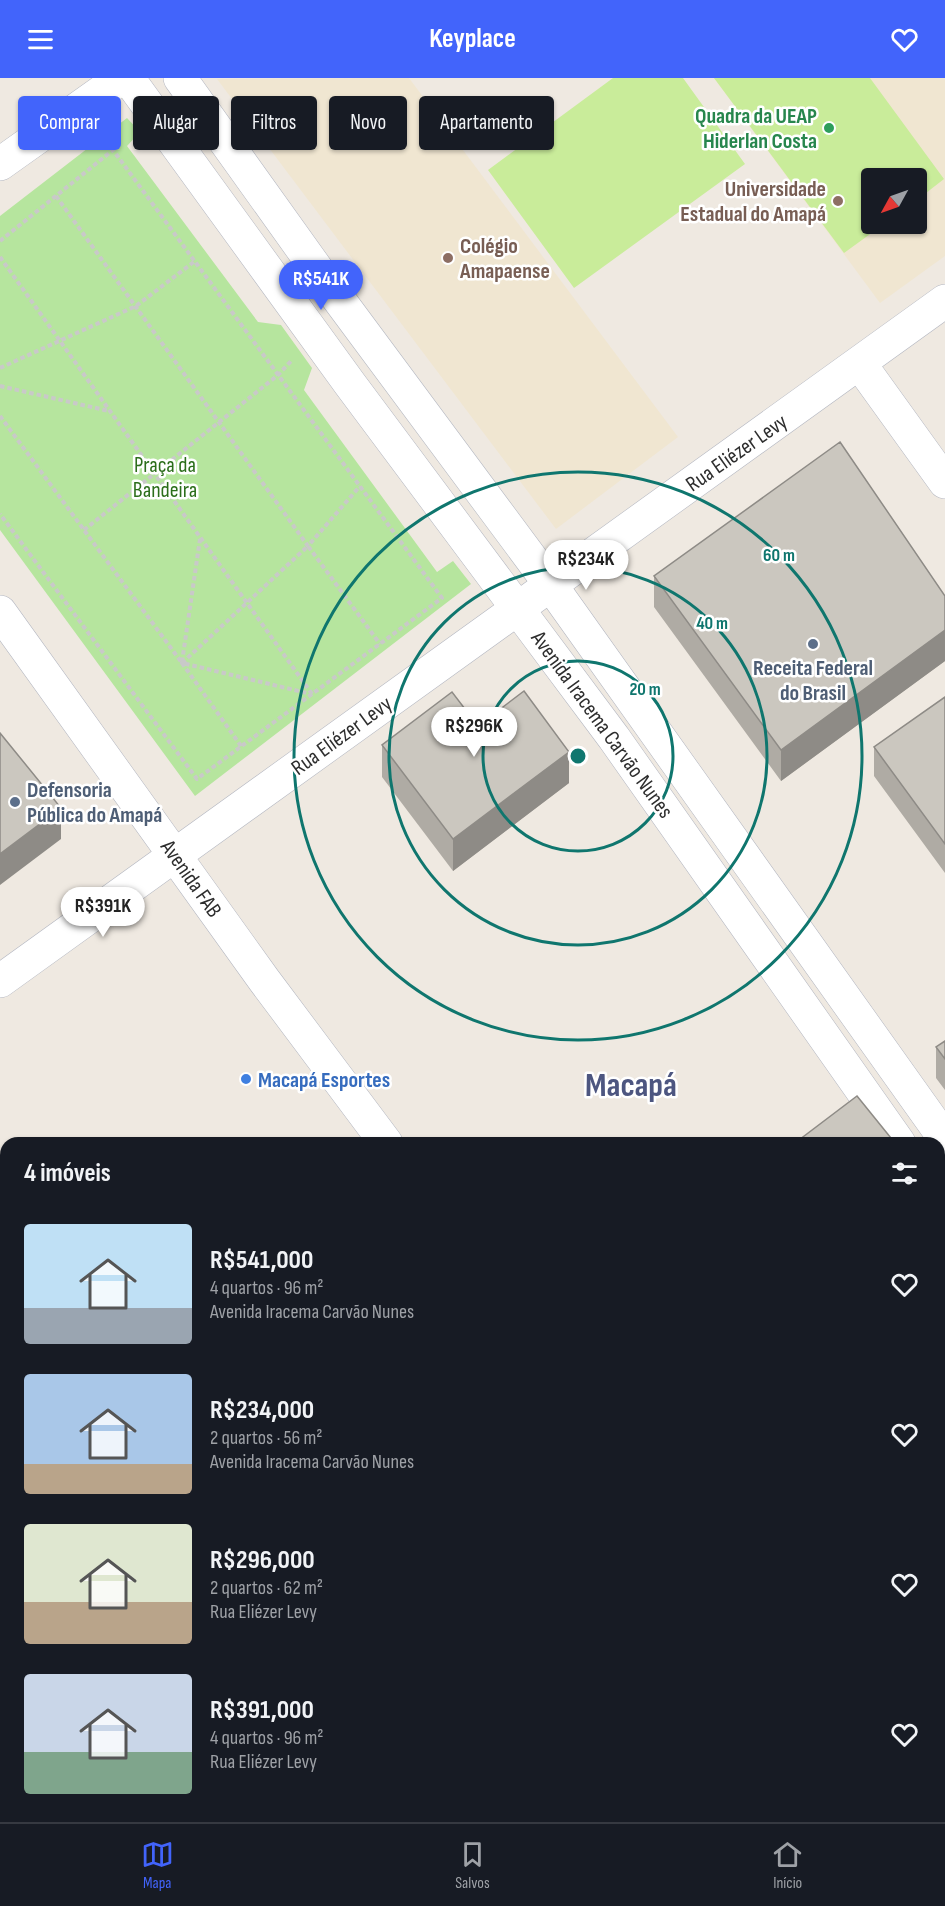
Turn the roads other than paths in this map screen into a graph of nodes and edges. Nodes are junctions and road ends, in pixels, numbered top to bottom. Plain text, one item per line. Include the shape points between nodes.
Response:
1 (121, 78) edge
2 (128, 78) edge
3 (180, 78) edge
4 (0, 164) edge
5 (323, 278) junction
6 (945, 301) edge
7 (290, 302) junction
8 (384, 361) junction
9 (860, 364) junction
10 (350, 384) junction
11 (945, 482) edge
12 (550, 584) junction
13 (517, 608) junction
14 (0, 612) edge
15 (176, 854) junction
16 (0, 981) edge
17 (382, 1137) edge
18 (895, 1137) edge
19 (944, 1137) edge

1 - 4 street
2 - 7 street, Avenida Iracema Carvão Nunes
3 - 5 street, Avenida Iracema Carvão Nunes
5 - 7 street
5 - 8 street, Avenida Iracema Carvão Nunes
6 - 9 street, Rua Eliézer Levy
7 - 10 street, Avenida Iracema Carvão Nunes
8 - 10 street
8 - 12 street, Avenida Iracema Carvão Nunes
9 - 11 street
9 - 12 street, Rua Eliézer Levy
10 - 13 street, Avenida Iracema Carvão Nunes
12 - 13 street, Rua Eliézer Levy
12 - 19 street, Avenida Iracema Carvão Nunes
13 - 15 street, Rua Eliézer Levy
13 - 18 street, Avenida Iracema Carvão Nunes via 714,878
14 - 15 street, Avenida FAB
15 - 16 street, Rua Eliézer Levy
15 - 17 street, Avenida FAB

